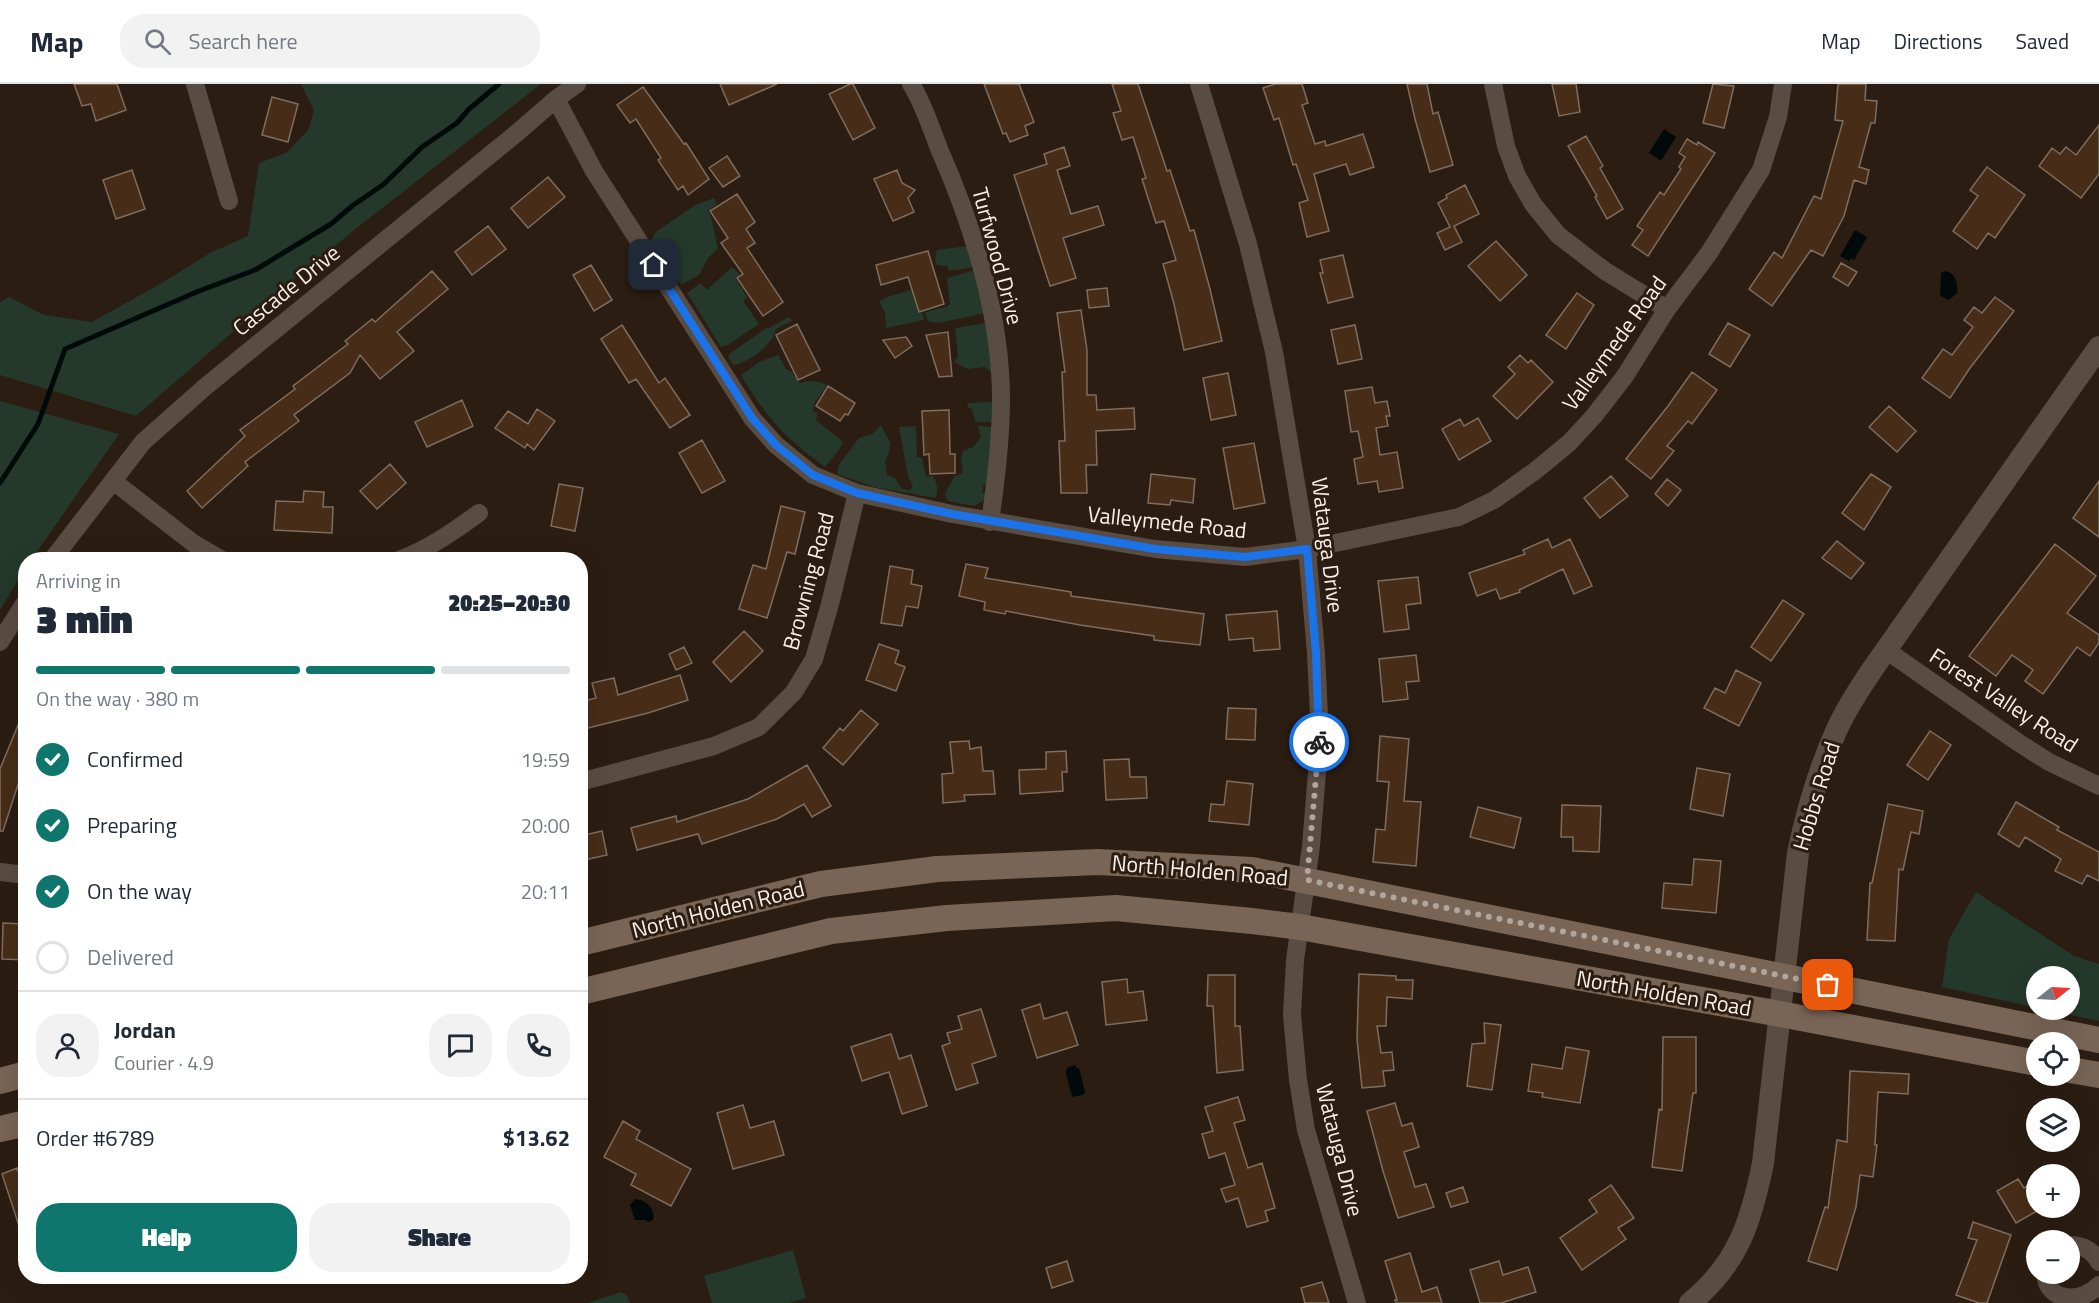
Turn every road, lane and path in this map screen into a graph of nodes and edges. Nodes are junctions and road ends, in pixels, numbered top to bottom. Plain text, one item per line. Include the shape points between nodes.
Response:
1 (195, 84) edge
2 (576, 84) edge
3 (911, 84) edge
4 (1199, 84) edge
5 (1494, 84) edge
6 (1782, 84) edge
7 (556, 99) junction
8 (229, 201) dead end
9 (1667, 309) junction
10 (2099, 347) edge
11 (113, 481) junction
12 (857, 493) junction
13 (479, 513) dead end
14 (990, 522) junction
15 (1307, 549) junction
16 (58, 552) edge
17 (208, 552) edge
18 (418, 552) edge
19 (18, 614) edge
20 (0, 642) edge
21 (1886, 650) junction
22 (588, 780) edge
23 (2099, 786) edge
24 (0, 872) edge
25 (18, 874) edge
26 (1307, 880) junction
27 (1300, 927) junction
28 (588, 941) edge
29 (1784, 976) junction
30 (588, 990) edge
31 (1780, 1014) junction
32 (2099, 1040) edge
33 (2026, 1062) edge
34 (2080, 1072) edge
35 (2099, 1075) edge
36 (18, 1076) edge
37 (0, 1081) edge
38 (18, 1125) edge
39 (0, 1129) edge
40 (2080, 1246) edge
41 (2099, 1263) edge
42 (2047, 1284) edge
43 (2099, 1285) edge
44 (1695, 1301) edge
45 (2060, 1301) edge
46 (1357, 1303) edge

1 - 8 street
2 - 7 street, Cascade Drive
3 - 14 street, Turfwood Drive via 953,181 990,303 1001,398
4 - 15 street, Watauga Drive via 1248,244 1274,352
5 - 9 street via 1506,146 1533,204 1558,235 1605,271
6 - 9 street, Valleymede Road via 1778,117 1761,170 1709,253
7 - 11 street, Cascade Drive via 205,387 143,442
7 - 12 street, Valleymede Road via 594,171 752,418 776,445 813,475
9 - 15 street, Valleymede Road via 1625,376 1594,416 1569,443 1494,500 1459,517
10 - 21 street, Hobbs Road
11 - 16 street, Cascade Drive
11 - 17 street
12 - 14 street, Valleymede Road
12 - 22 street, Browning Road via 814,659 794,692 759,727 714,746
13 - 18 street
14 - 15 street, Valleymede Road via 1155,549 1245,557
15 - 26 street, Watauga Drive via 1320,736
19 - 20 street
21 - 23 street, Forest Valley Road via 2019,743
21 - 29 street, Hobbs Road via 1838,728 1810,803 1798,853
24 - 25 street
26 - 27 street, Watauga Drive
26 - 28 main road, North Holden Road via 1252,870 1098,862 937,869 821,884
26 - 29 main road, North Holden Road
27 - 30 main road, North Holden Road via 1116,909 947,918 831,931
27 - 31 main road, North Holden Road
27 - 46 street, Watauga Drive via 1292,1015 1298,1080 1306,1130
29 - 31 street, Hobbs Road
29 - 32 main road, North Holden Road
31 - 33 main road, North Holden Road
31 - 44 street, Hobbs Road via 1763,1163 1754,1206 1742,1239 1728,1262
34 - 35 main road
36 - 37 main road
38 - 39 main road
40 - 41 street via 2091,1251
42 - 45 street
43 - 45 street via 2079,1302

